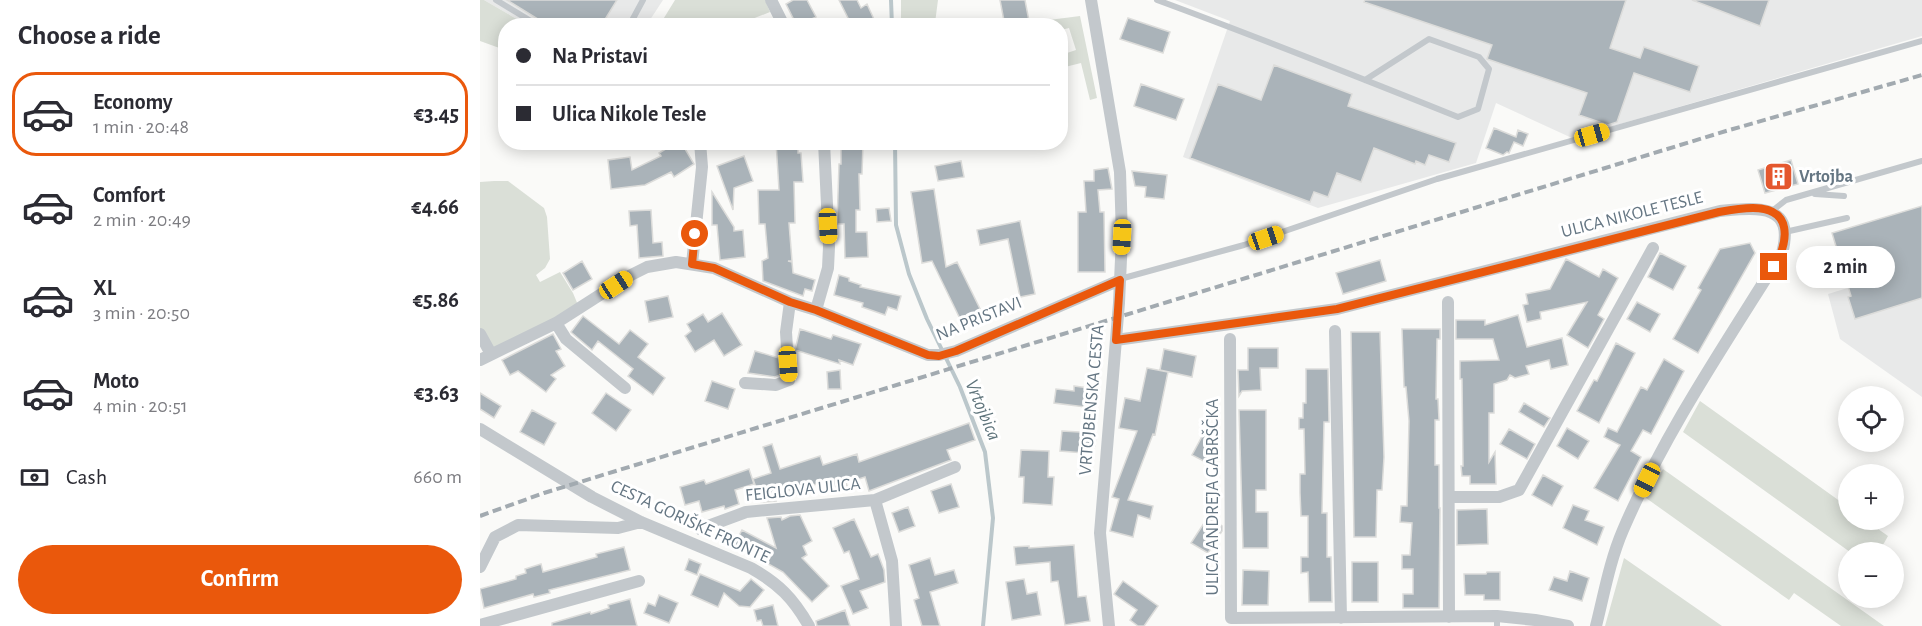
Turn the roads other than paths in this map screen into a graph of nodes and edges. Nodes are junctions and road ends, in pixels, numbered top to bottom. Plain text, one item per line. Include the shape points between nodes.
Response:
1 (496, 0) edge
2 (644, 0) edge
3 (771, 0) edge
4 (1091, 0) edge
5 (1157, 0) edge
6 (526, 18) edge
7 (634, 18) edge
8 (780, 18) edge
9 (1922, 41) edge
10 (1365, 80) junction
11 (701, 150) edge
12 (824, 150) edge
13 (1922, 161) edge
14 (1812, 193) junction
15 (1844, 196) dead end
16 (1772, 212) junction
17 (1847, 218) dead end
18 (1785, 232) junction
19 (1653, 248) dead end
20 (692, 264) junction
21 (1120, 280) junction
22 (790, 302) junction
23 (1448, 302) dead end
24 (816, 310) junction
25 (556, 323) junction
26 (1335, 331) dead end
27 (480, 334) edge
28 (1230, 339) dead end
29 (1116, 340) junction
30 (491, 354) junction
31 (480, 360) edge
32 (745, 383) dead end
33 (624, 388) dead end
34 (480, 429) edge
35 (955, 467) dead end
36 (1450, 497) junction
37 (875, 500) junction
38 (641, 522) junction
39 (700, 529) dead end
40 (480, 567) edge
41 (639, 581) dead end
42 (1449, 617) junction
43 (1341, 618) junction
44 (1497, 621) edge
45 (480, 625) edge
46 (808, 626) edge
47 (896, 626) edge
48 (1109, 626) edge
49 (1568, 626) edge
50 (1596, 626) edge

1 - 6 lane
2 - 7 lane
3 - 8 street
4 - 21 street, VRTOJBENSKA CESTA via 1120,172
5 - 10 lane
9 - 21 lane via 1437,179 1244,245
10 - 10 lane via 1458,117 1478,109 1489,69 1479,57 1429,39
11 - 20 street
12 - 24 street via 828,268
13 - 14 lane
14 - 15 lane
14 - 16 lane via 1786,200
16 - 18 street via 1783,222
16 - 29 street, ULICA NIKOLE TESLE via 1754,208 1719,212 1337,309
17 - 18 lane
18 - 50 street via 1782,254 1692,399 1646,482 1618,544
19 - 36 street via 1519,490 1499,497
20 - 22 street, NA PRISTAVI via 714,268
20 - 25 street, NA PRISTAVI via 676,262 647,267
21 - 24 street, NA PRISTAVI via 939,356
21 - 29 street, VRTOJBENSKA CESTA
22 - 24 street, NA PRISTAVI
22 - 32 street via 786,332 789,380 776,385
23 - 36 street
25 - 30 street, NA PRISTAVI
25 - 33 street via 566,339
26 - 43 street
27 - 30 street
28 - 43 street, ULICA ANDREJA GABRŠČKA via 1231,618
29 - 48 street, VRTOJBENSKA CESTA via 1100,533
30 - 31 street, NA PRISTAVI
34 - 38 street, CESTA GORIŠKE FRONTE
35 - 37 street, FEIGLOVA ULICA
36 - 42 street
37 - 39 street, FEIGLOVA ULICA via 746,512
37 - 47 street, FEIGLOVA ULICA via 892,561
38 - 40 street via 618,528 518,525 495,537
38 - 46 street, CESTA GORIŠKE FRONTE via 767,577 783,589
41 - 45 street
42 - 43 street, ULICA ANDREJA GABRŠČKA
42 - 44 street, ULICA ANDREJA GABRŠČKA
44 - 49 street, ULICA ANDREJA GABRŠČKA via 1535,620

